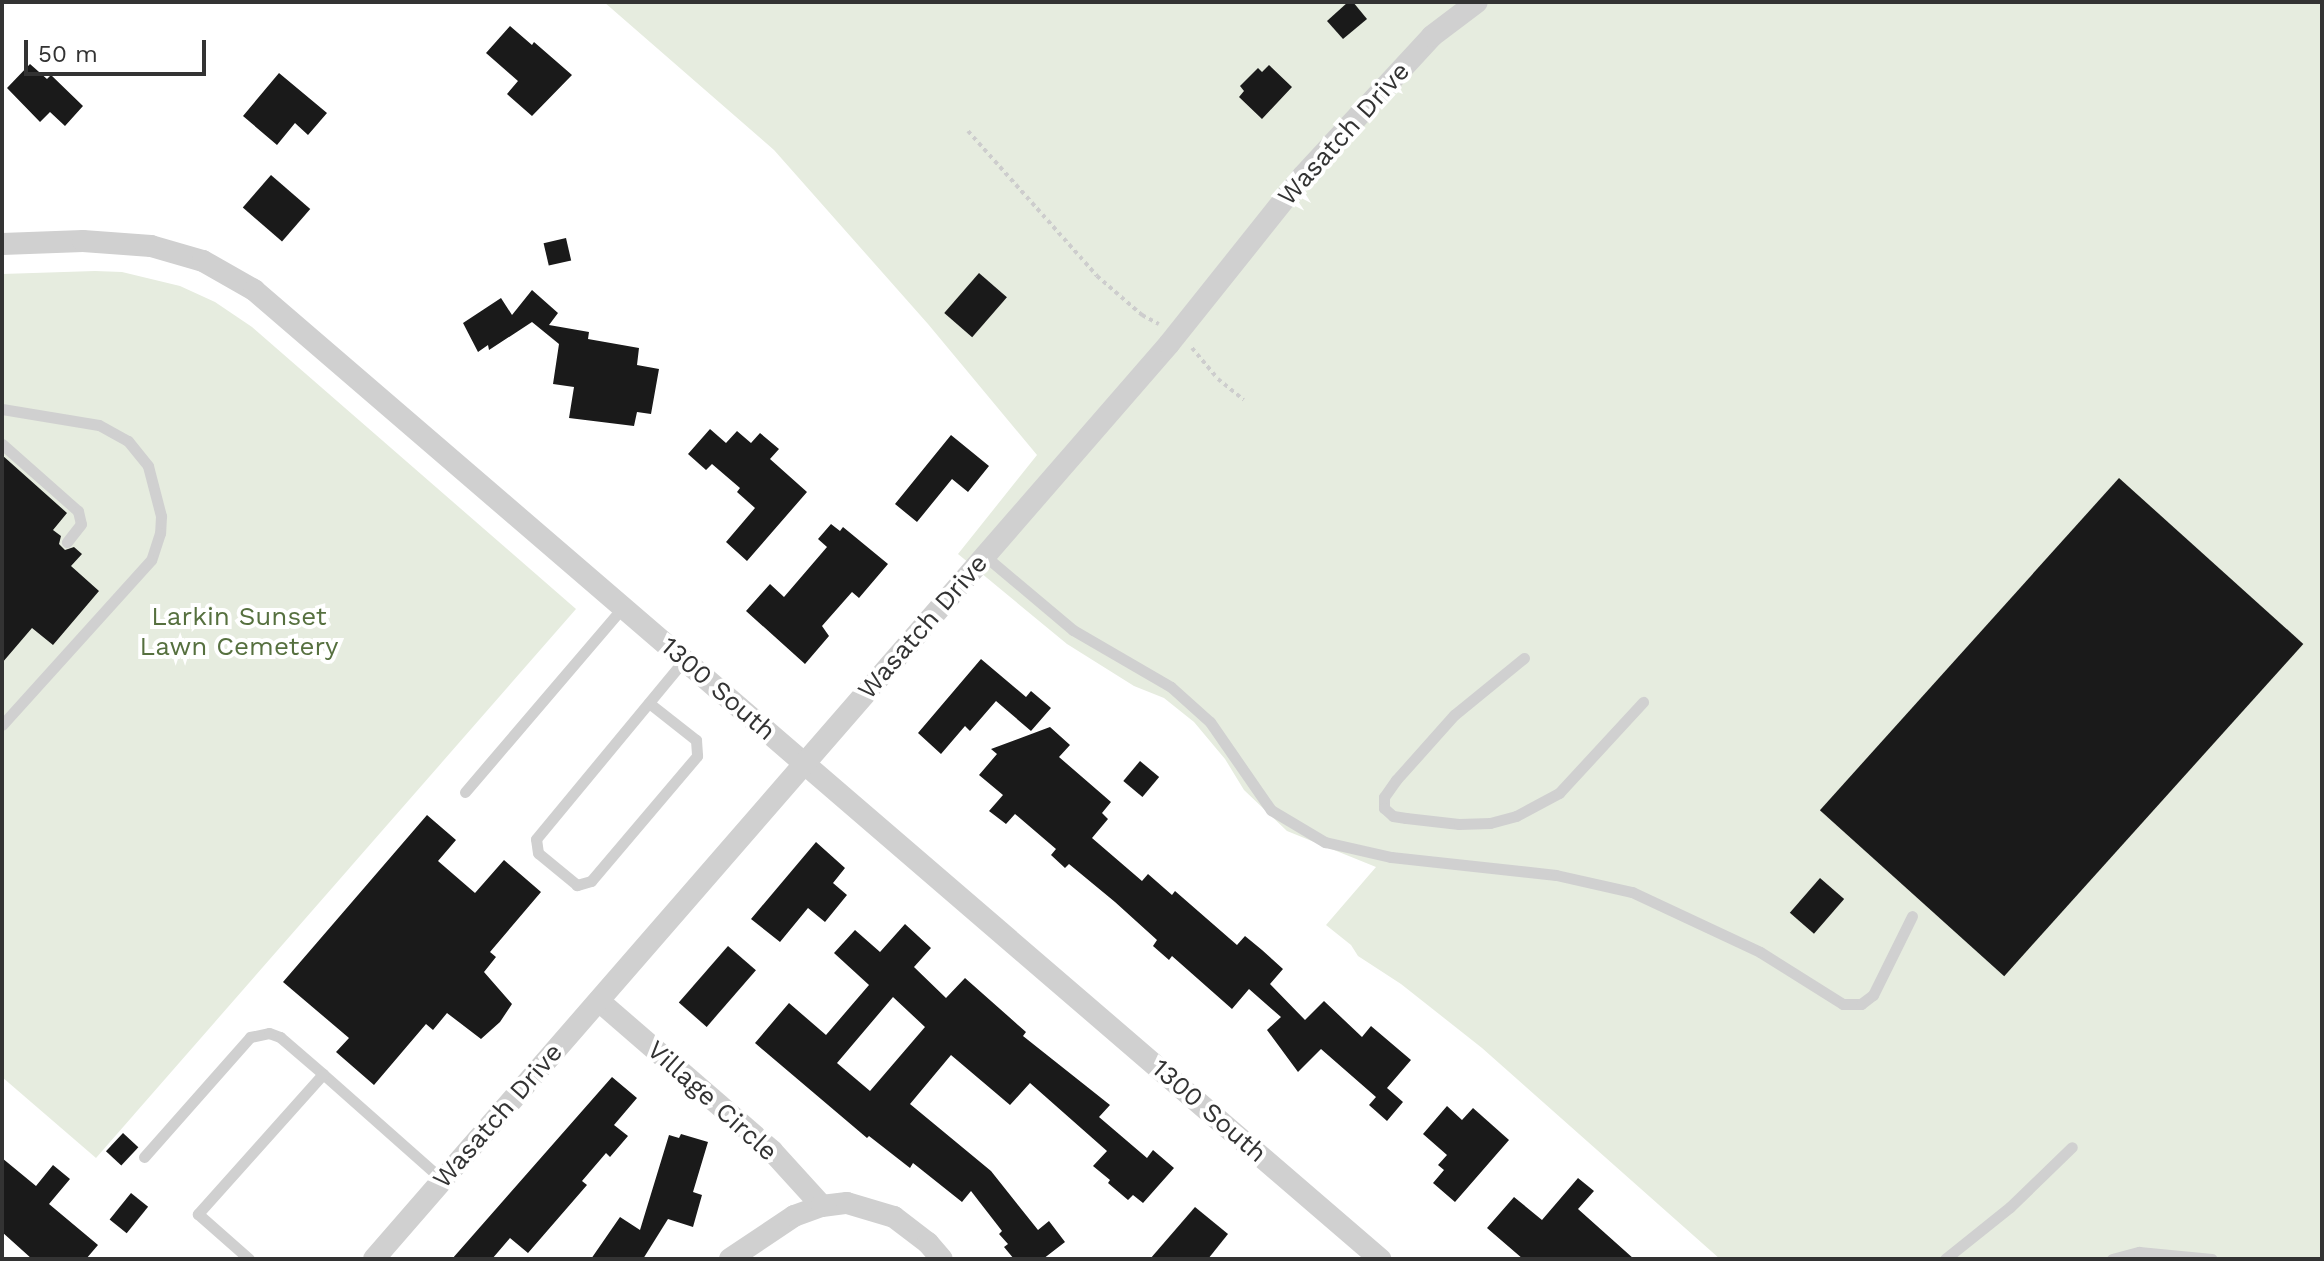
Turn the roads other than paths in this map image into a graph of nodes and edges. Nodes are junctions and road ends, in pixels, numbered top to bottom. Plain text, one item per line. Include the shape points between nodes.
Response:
1 (1477, 2) edge
2 (2, 244) edge
3 (2, 409) edge
4 (2, 444) edge
5 (67, 542) dead end
6 (985, 556) junction
7 (623, 607) junction
8 (1524, 658) dead end
9 (684, 660) junction
10 (1643, 702) dead end
11 (649, 703) junction
12 (2, 725) edge
13 (805, 763) junction
14 (465, 792) dead end
15 (1912, 916) dead end
16 (599, 1001) junction
17 (323, 1074) junction
18 (2072, 1147) dead end
19 (144, 1157) dead end
20 (443, 1180) junction
21 (822, 1206) junction
22 (249, 1259) edge
23 (374, 1259) edge
24 (730, 1259) edge
25 (942, 1259) edge
26 (1380, 1259) edge
27 (1945, 1259) edge
28 (2112, 1259) edge
29 (2212, 1259) edge

1 - 6 street, Wasatch Drive via 1432,36 1303,176 1169,344
2 - 7 street, 1300 South via 126,242 177,252 228,274 320,343
3 - 12 lane via 99,425 128,441 148,466 161,516 151,560
4 - 5 lane via 78,511 81,524
6 - 13 street, Wasatch Drive
6 - 15 lane via 1073,630 1171,687 1210,722 1271,810 1325,842 1391,857 1556,875 1632,892 1760,952 1843,1004 1861,1004 1873,995
7 - 9 street, 1300 South
7 - 14 lane
8 - 10 lane via 1454,715 1396,780 1384,797 1384,808 1393,816 1459,824 1516,816 1559,793
9 - 11 lane
9 - 13 street, 1300 South
11 - 11 lane via 536,839 538,853 577,885 591,881 697,756 696,740
13 - 16 street, Wasatch Drive
13 - 26 street, 1300 South
16 - 20 street, Wasatch Drive
16 - 21 street, Village Circle via 772,1151
17 - 19 lane via 280,1037 250,1037
17 - 20 lane
17 - 22 lane via 198,1214
18 - 27 lane
20 - 23 street, Wasatch Drive
21 - 24 street via 794,1216
21 - 25 street via 847,1203 877,1210 911,1228
28 - 29 lane via 2139,1252

